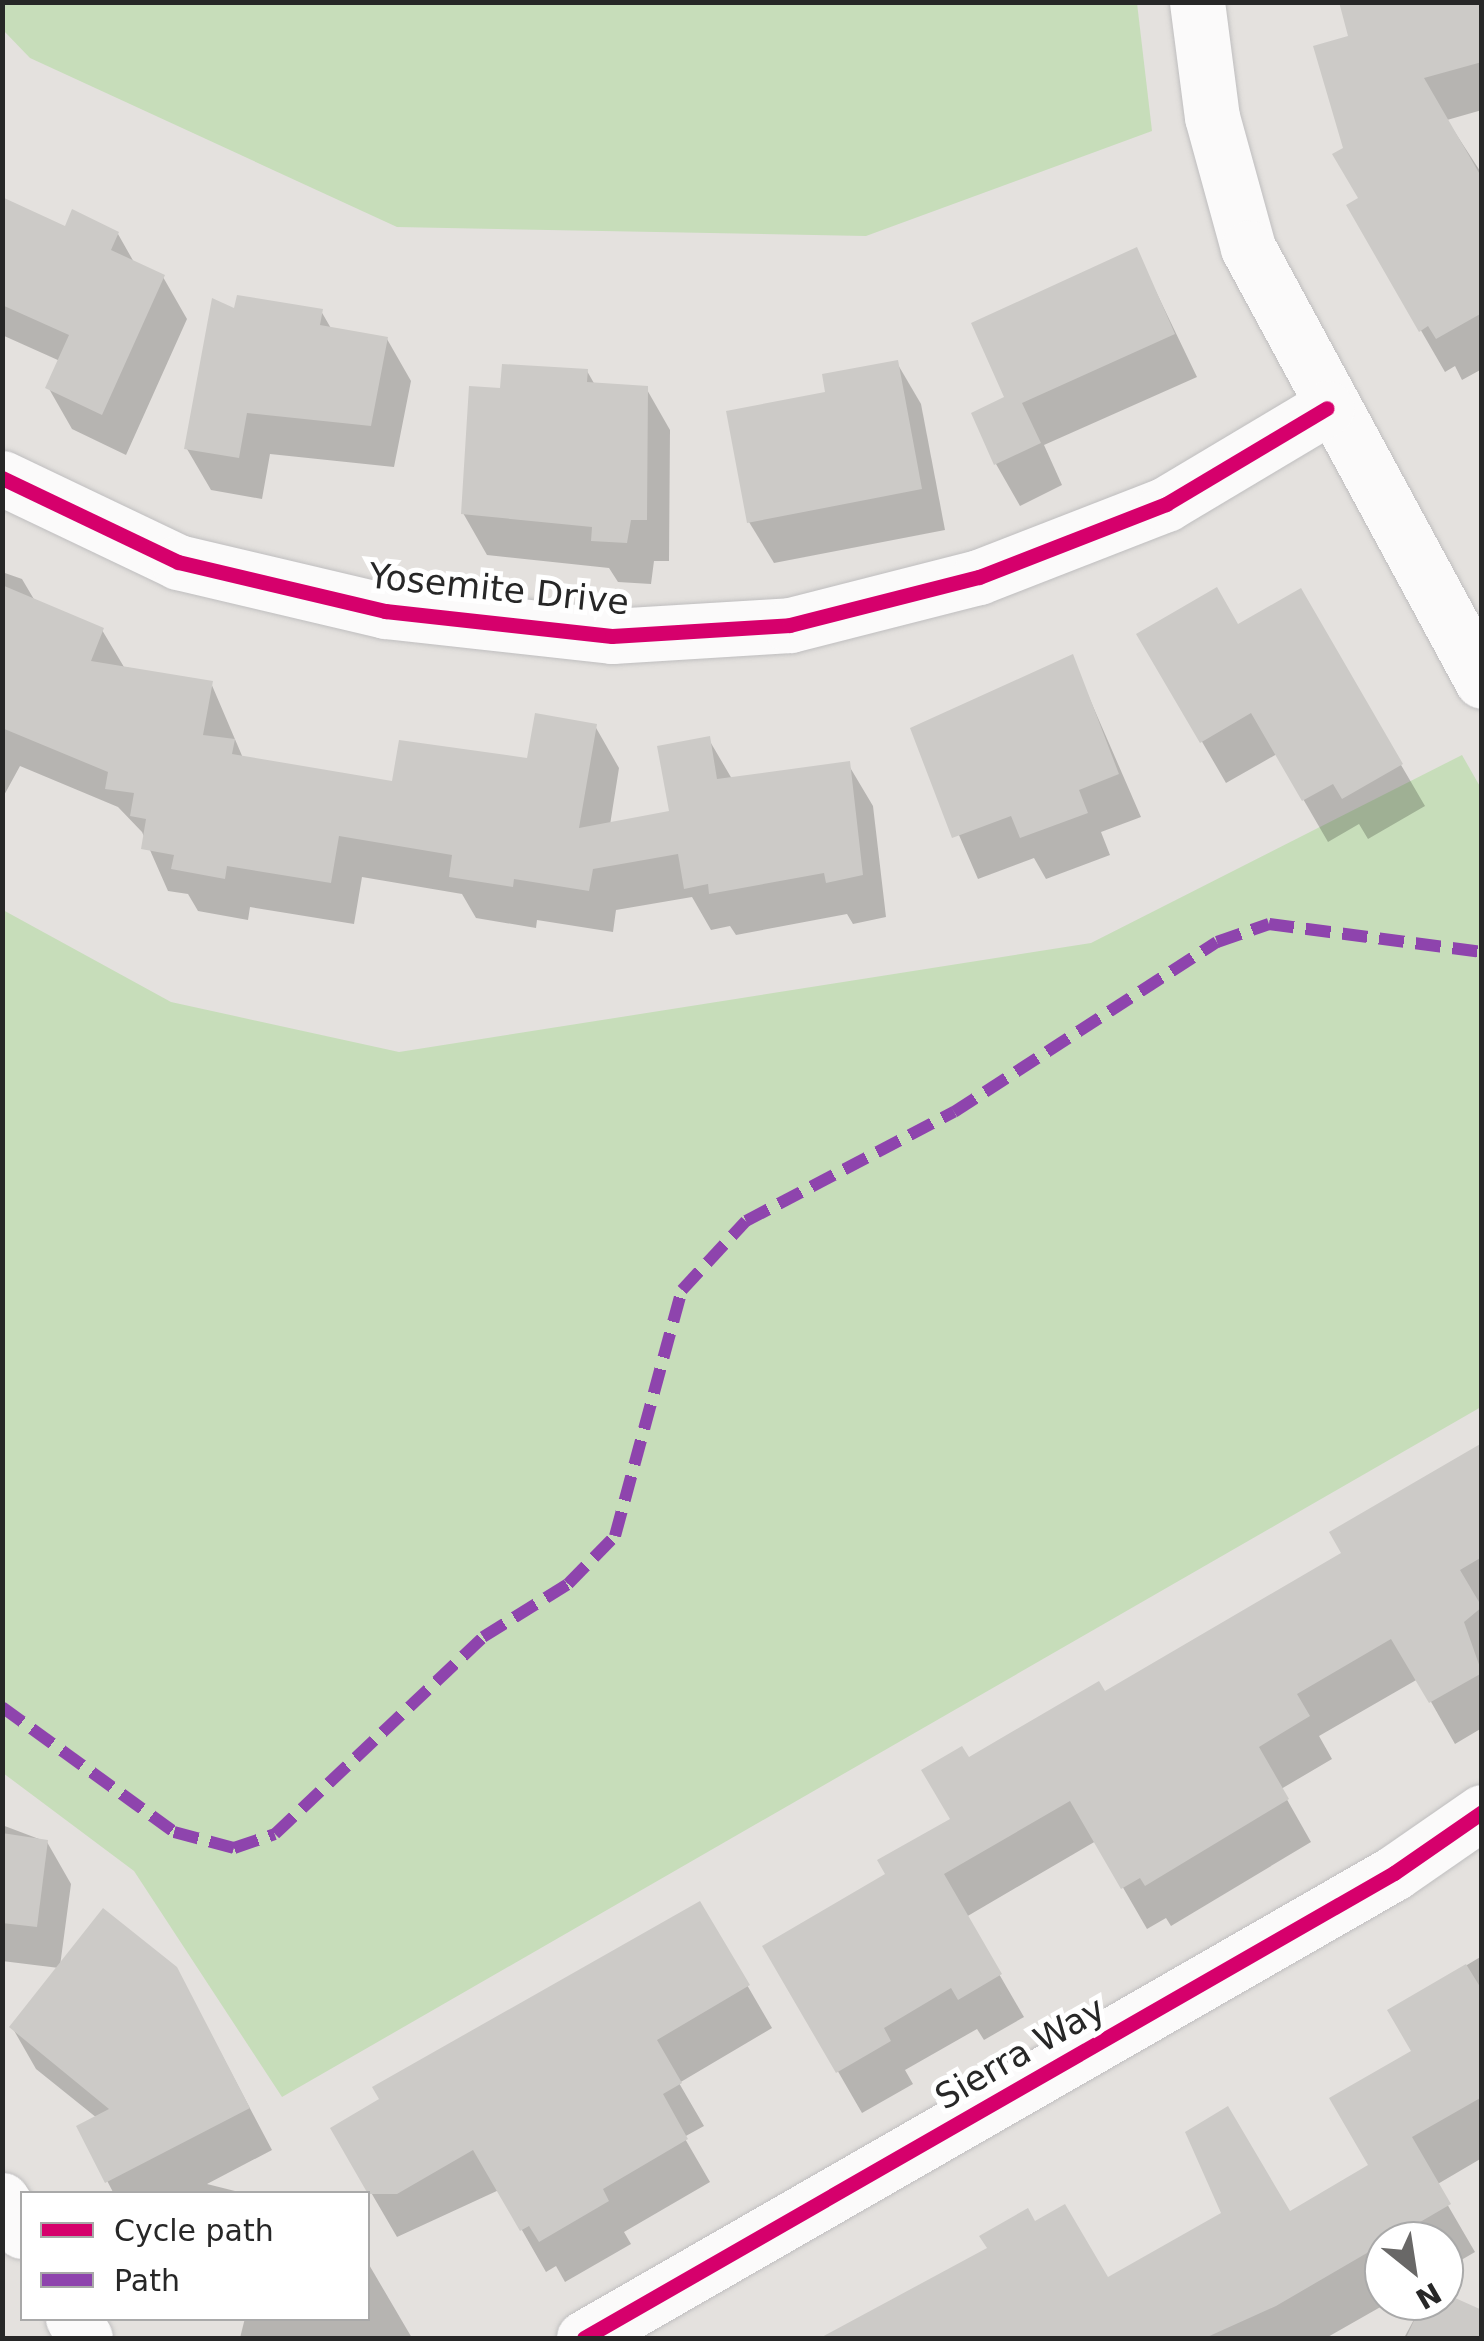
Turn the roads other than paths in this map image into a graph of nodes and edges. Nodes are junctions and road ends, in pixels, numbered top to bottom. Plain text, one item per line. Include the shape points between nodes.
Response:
1 (1197, 2) edge
2 (1327, 408) junction
3 (2, 478) edge
4 (1478, 665) edge
5 (1482, 1812) edge
6 (2, 2200) edge
7 (20, 2228) edge
8 (584, 2338) edge

1 - 2 street via 1212,117 1248,248
2 - 3 street, Yosemite Drive via 1166,504 979,577 790,624 612,636 384,612 178,562
2 - 4 street
5 - 8 street, Sierra Way via 1394,1873
6 - 7 street

